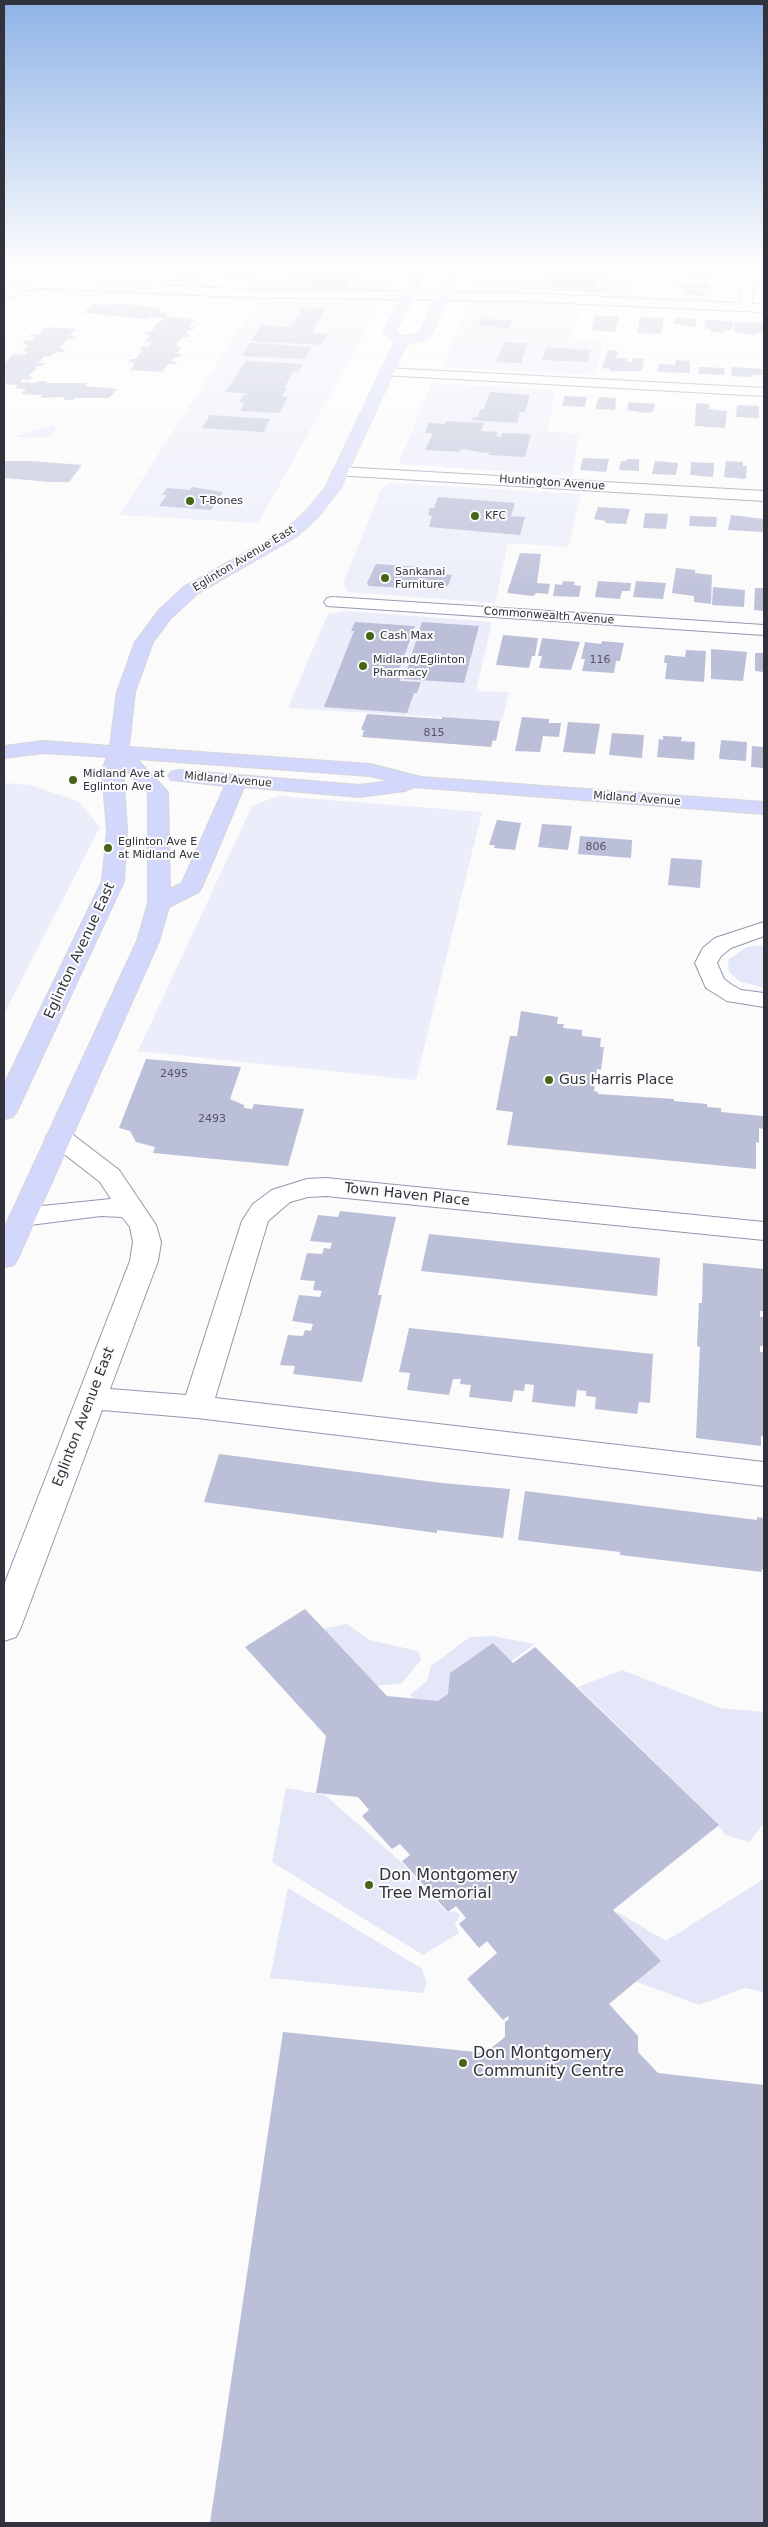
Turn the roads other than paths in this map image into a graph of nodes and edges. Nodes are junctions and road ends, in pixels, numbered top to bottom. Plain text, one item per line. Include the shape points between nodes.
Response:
1 (382, 383) edge
2 (593, 383) edge
3 (764, 392) edge
4 (340, 472) junction
5 (764, 496) edge
6 (333, 602) dead end
7 (764, 630) edge
8 (5, 753) edge
9 (115, 761) junction
10 (139, 772) junction
11 (237, 780) junction
12 (421, 783) junction
13 (764, 808) edge
14 (159, 903) junction
15 (764, 929) edge
16 (764, 1000) edge
17 (4, 1112) edge
18 (59, 1137) junction
19 (130, 1209) junction
20 (22, 1217) junction
21 (764, 1232) edge
22 (4, 1258) edge
23 (91, 1398) junction
24 (197, 1406) junction
25 (764, 1474) edge
26 (4, 1627) edge

1 - 4 main road, Eglinton Avenue East
2 - 3 street
4 - 5 street, Huntington Avenue
4 - 9 main road, Eglinton Avenue East via 332,489 312,514 290,534 191,590 154,626 144,642 126,692
6 - 7 street, Commonwealth Avenue
8 - 9 main road, Midland Avenue via 32,762
9 - 10 main road, Midland Avenue
9 - 12 main road, Midland Avenue via 370,770
9 - 17 main road, Eglinton Avenue East via 117,831 113,881
10 - 11 main road, Midland Avenue
10 - 14 main road via 158,792
11 - 12 main road, Midland Avenue via 359,790
11 - 14 main road via 191,887
12 - 13 main road, Midland Avenue
14 - 18 main road via 148,940
15 - 16 street via 723,943 711,953 706,963 714,983 724,990 735,996
18 - 19 street, Eglinton Avenue East via 110,1176
18 - 20 main road
19 - 20 street via 101,1207
19 - 23 street, Eglinton Avenue East via 143,1225 147,1242 144,1261
20 - 22 main road
21 - 24 street, Town Haven Place via 326,1187 307,1188 281,1196 262,1210 255,1222
23 - 24 street
23 - 26 street, Eglinton Avenue East
24 - 25 street

